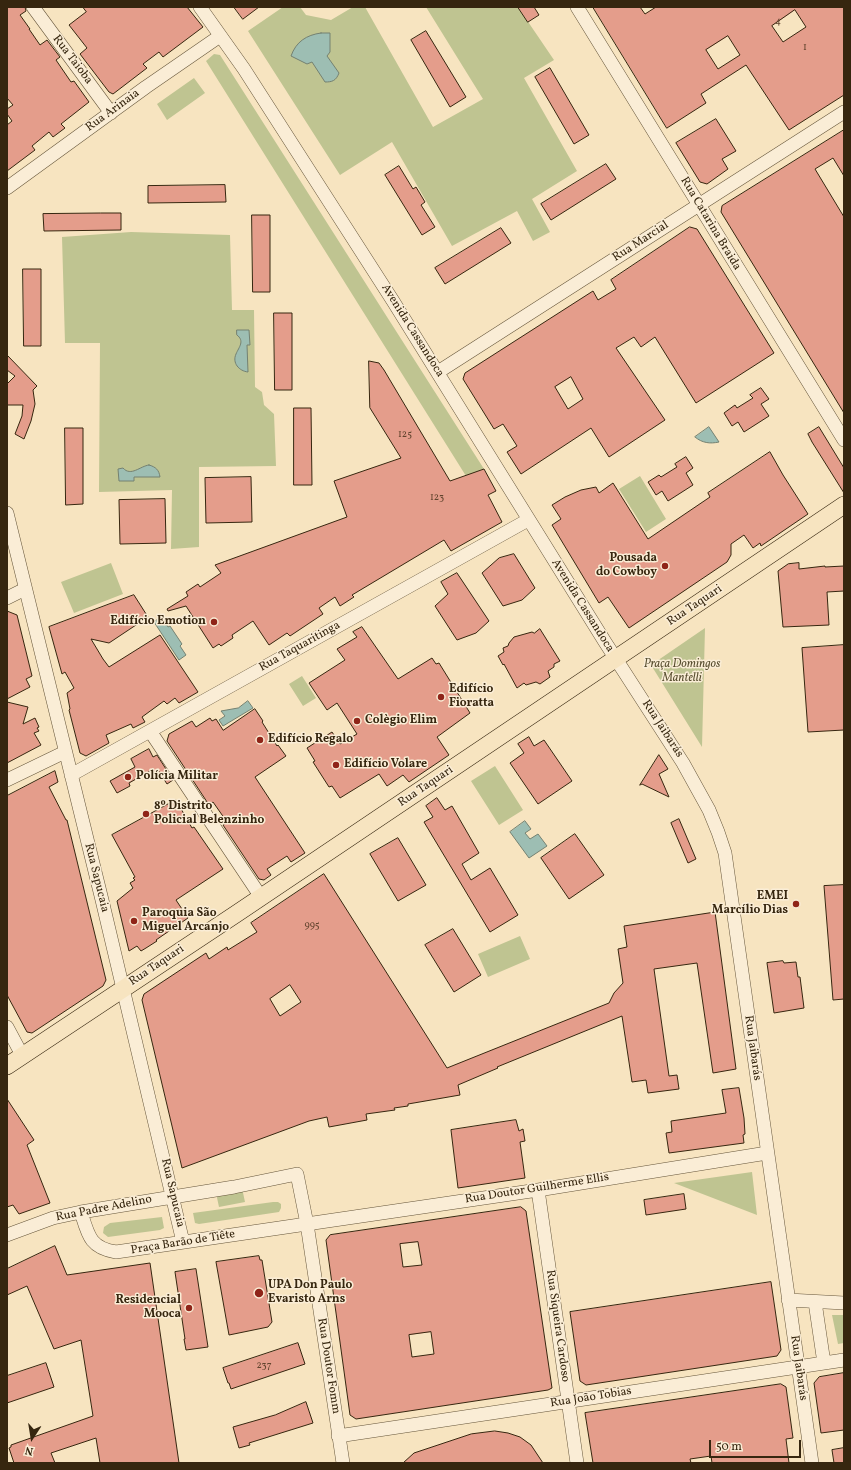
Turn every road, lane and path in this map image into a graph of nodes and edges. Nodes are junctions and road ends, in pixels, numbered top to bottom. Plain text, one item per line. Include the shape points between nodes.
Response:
1 (33, 7) edge
2 (200, 7) edge
3 (577, 7) edge
4 (220, 36) junction
5 (844, 112) edge
6 (111, 113) junction
7 (7, 188) edge
8 (700, 205) junction
9 (438, 372) junction
10 (844, 440) edge
11 (844, 505) edge
12 (7, 513) edge
13 (528, 520) junction
14 (25, 589) junction
15 (7, 598) edge
16 (616, 660) junction
17 (150, 731) junction
18 (65, 752) junction
19 (71, 775) junction
20 (7, 780) edge
21 (261, 897) junction
22 (123, 989) junction
23 (7, 1027) edge
24 (22, 1055) junction
25 (7, 1066) edge
26 (768, 1153) junction
27 (297, 1174) joint
28 (538, 1190) junction
29 (172, 1196) junction
30 (81, 1212) junction
31 (307, 1224) junction
32 (7, 1235) edge
33 (183, 1242) junction
34 (788, 1300) junction
35 (815, 1302) junction
36 (844, 1303) edge
37 (844, 1360) edge
38 (824, 1363) junction
39 (798, 1367) junction
40 (568, 1402) junction
41 (338, 1436) junction
42 (342, 1463) edge
43 (577, 1463) edge
44 (812, 1463) edge

1 - 6 street, Rua Taioba
2 - 4 street, Avenida Cassandoca
3 - 8 street, Rua Catarina Braida
4 - 6 street, Rua Arinaia
4 - 9 street, Avenida Cassandoca via 244,69
5 - 8 street, Rua Marcial
6 - 7 street, Rua Arinaia
8 - 9 street, Rua Marcial
8 - 10 street, Rua Catarina Braida
9 - 13 street, Avenida Cassandoca
11 - 16 main road, Rua Taquari
12 - 14 street, Rua Sapucaia
13 - 16 street, Avenida Cassandoca
13 - 17 street, Rua Taquaritinga
14 - 15 street
14 - 18 street, Rua Sapucaia
16 - 21 main road, Rua Taquari
16 - 26 street, Rua Jaibarás via 683,762 709,810 725,853
17 - 19 street, Rua Taquaritinga
17 - 21 street
18 - 19 street, Rua Sapucaia
18 - 20 street
19 - 22 street, Rua Sapucaia
21 - 22 main road, Rua Taquari
22 - 24 main road, Rua Taquari
22 - 29 street, Rua Sapucaia
23 - 24 street
24 - 25 main road, Rua Taquari
26 - 28 street, Rua Doutor Guilherme Ellis
26 - 34 street, Rua Jaibarás
27 - 29 street, Rua Padre Adelino via 241,1186
27 - 31 street, Rua Doutor Fomm
28 - 31 street, Rua Doutor Guilherme Ellis
28 - 40 street, Rua Siqueira Cardoso
29 - 30 street, Rua Padre Adelino
29 - 33 street, Rua Sapucaia
30 - 32 street, Rua Padre Adelino via 53,1218
30 - 33 street, Praça Barão de Tiête via 91,1239 105,1251 116,1252
31 - 33 street, Praça Barão de Tiête
31 - 41 street, Rua Doutor Fomm
34 - 35 street
34 - 39 street, Rua Jaibarás
35 - 36 street
35 - 38 street
37 - 38 street, Rua João Tobias
38 - 39 street, Rua João Tobias
39 - 40 street, Rua João Tobias
39 - 44 street, Rua Jaibarás
40 - 41 street, Rua João Tobias
40 - 43 street, Rua Siqueira Cardoso
41 - 42 street, Rua Doutor Fomm

